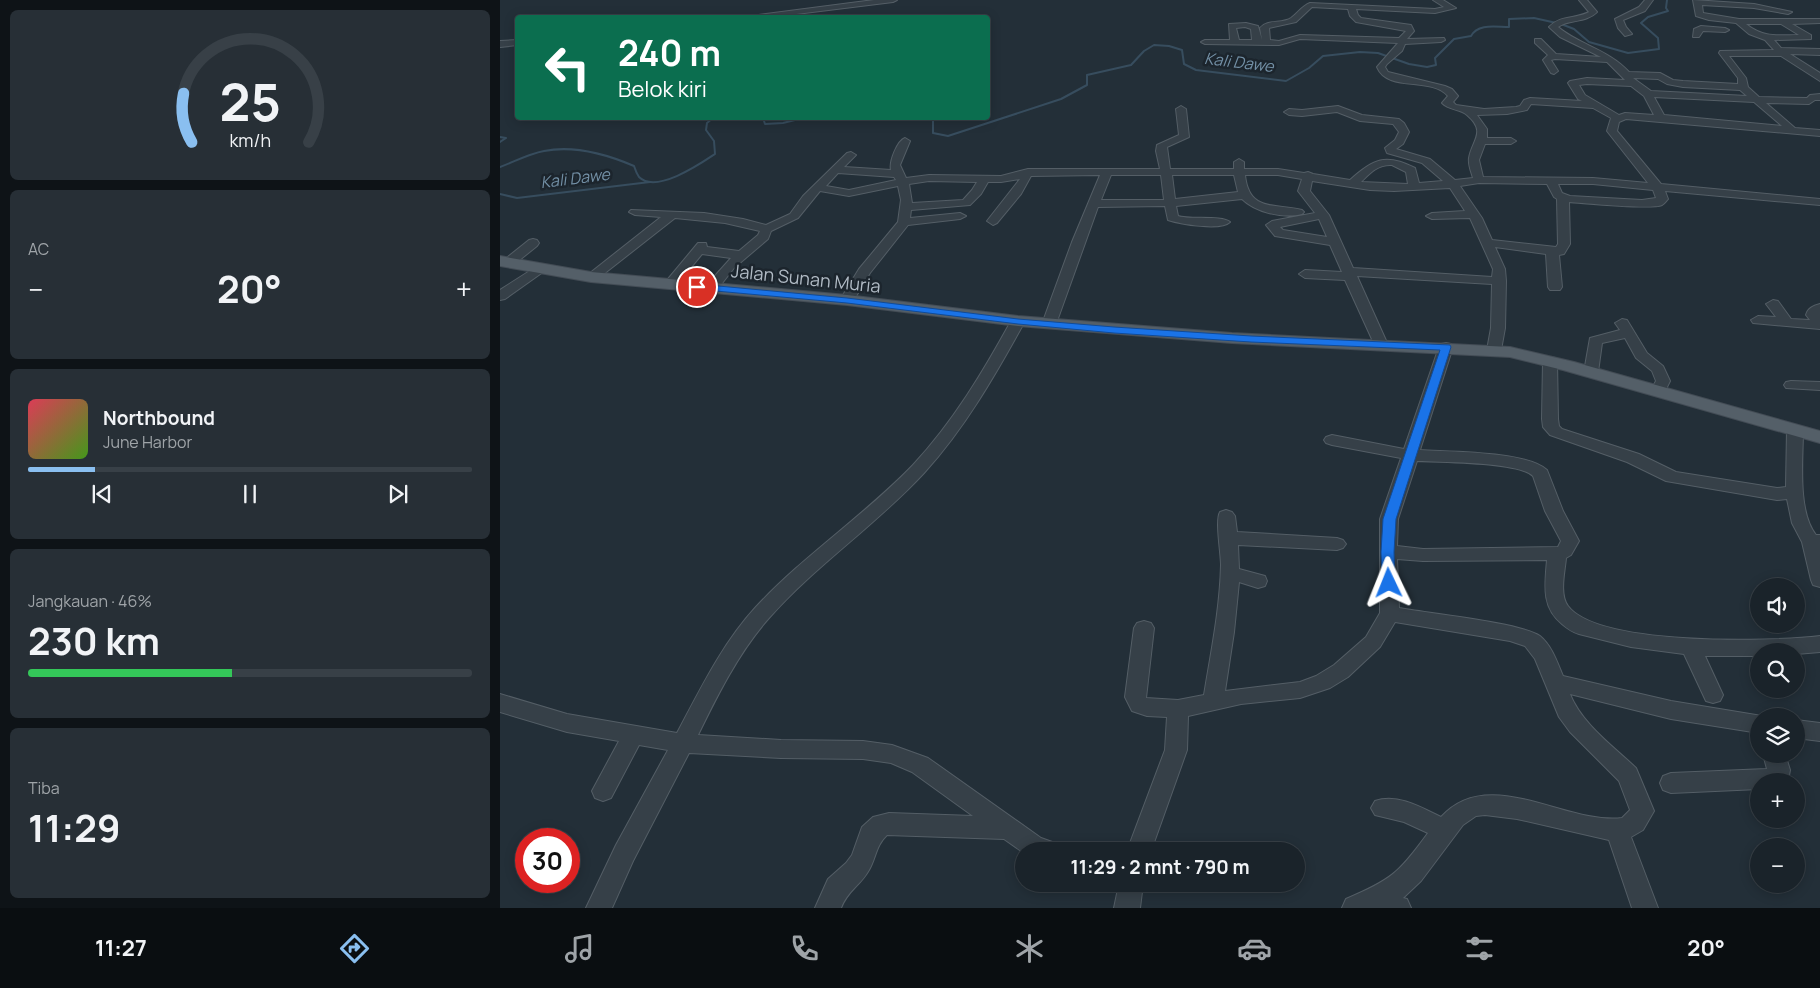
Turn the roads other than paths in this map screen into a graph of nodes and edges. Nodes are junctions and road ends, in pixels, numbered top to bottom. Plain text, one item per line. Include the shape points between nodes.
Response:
1 (893, 0) edge
2 (1437, 0) edge
3 (1583, 0) edge
4 (1649, 0) edge
5 (1697, 2) edge
6 (1731, 3) edge
7 (1351, 6) junction
8 (1796, 12) dead end
9 (1809, 12) dead end
10 (1820, 12) edge
11 (766, 15) edge
12 (1758, 20) junction
13 (1781, 20) junction
14 (1738, 21) junction
15 (1820, 21) edge
16 (1628, 34) dead end
17 (1749, 34) junction
18 (1696, 35) dead end
19 (1726, 35) dead end
20 (1736, 35) dead end
21 (1767, 37) junction
22 (1207, 40) dead end
23 (1234, 40) junction
24 (1441, 40) dead end
25 (1538, 41) dead end
26 (515, 42) edge
27 (1256, 42) junction
28 (1266, 43) junction
29 (500, 44) edge
30 (1401, 45) junction
31 (1781, 52) junction
32 (1820, 52) edge
33 (1554, 56) junction
34 (1612, 60) junction
35 (1604, 70) dead end
36 (1554, 71) dead end
37 (1624, 73) junction
38 (1819, 76) edge
39 (1633, 83) junction
40 (1743, 87) junction
41 (1648, 94) junction
42 (1820, 97) edge
43 (1754, 99) junction
44 (1594, 105) junction
45 (1181, 109) dead end
46 (1468, 110) junction
47 (1289, 112) dead end
48 (1618, 118) junction
49 (1660, 118) junction
50 (1792, 130) junction
51 (1820, 133) edge
52 (1483, 141) junction
53 (1511, 141) dead end
54 (905, 142) dead end
55 (851, 155) dead end
56 (1239, 167) junction
57 (836, 170) junction
58 (1028, 172) junction
59 (1106, 173) junction
60 (1166, 173) junction
61 (1308, 176) junction
62 (900, 178) junction
63 (984, 180) junction
64 (1479, 180) junction
65 (1550, 180) junction
66 (1353, 184) junction
67 (1453, 184) junction
68 (818, 187) junction
69 (1414, 187) junction
70 (1658, 188) junction
71 (1245, 195) junction
72 (1563, 198) junction
73 (1820, 202) edge
74 (1095, 204) junction
75 (1170, 204) junction
76 (907, 207) junction
77 (636, 212) dead end
78 (1322, 213) junction
79 (672, 214) junction
80 (1473, 214) junction
81 (960, 216) dead end
82 (1432, 216) dead end
83 (993, 221) dead end
84 (904, 222) junction
85 (1224, 222) dead end
86 (766, 229) junction
87 (1334, 242) junction
88 (533, 243) dead end
89 (1489, 243) junction
90 (700, 248) joint
91 (1552, 251) junction
92 (740, 255) junction
93 (504, 262) edge
94 (539, 269) junction
95 (1305, 274) dead end
96 (1349, 274) junction
97 (591, 277) junction
98 (1500, 281) junction
99 (669, 285) junction
100 (1555, 287) dead end
101 (711, 288) junction
102 (500, 296) edge
103 (847, 300) junction
104 (1773, 304) dead end
105 (1820, 308) edge
106 (1758, 320) dead end
107 (1018, 322) junction
108 (1787, 322) junction
109 (1049, 324) junction
110 (1820, 324) edge
111 (1382, 345) junction
112 (1446, 347) junction
113 (1494, 350) junction
114 (1550, 361) junction
115 (1591, 372) junction
116 (1791, 385) dead end
117 (1820, 386) edge
118 (1658, 392) junction
119 (1796, 430) junction
120 (1820, 437) edge
121 (1332, 440) dead end
122 (1410, 456) junction
123 (1794, 489) junction
124 (1226, 516) dead end
125 (1230, 538) junction
126 (1815, 541) edge
127 (1337, 544) dead end
128 (1388, 552) junction
129 (1557, 554) junction
130 (1231, 573) junction
131 (1820, 580) edge
132 (1258, 581) dead end
133 (1390, 614) junction
134 (1144, 628) dead end
135 (1820, 644) edge
136 (1691, 648) junction
137 (1557, 683) junction
138 (1713, 695) dead end
139 (1213, 702) junction
140 (500, 703) edge
141 (1178, 709) junction
142 (1750, 723) edge
143 (1805, 730) edge
144 (1820, 732) edge
145 (633, 735) junction
146 (683, 743) junction
147 (1777, 763) edge
148 (1671, 783) dead end
149 (603, 791) dead end
150 (1382, 808) dead end
151 (1008, 828) junction
152 (1445, 830) junction
153 (1618, 830) junction
154 (1027, 842) edge
155 (1142, 842) edge
156 (1129, 892) edge
157 (1364, 903) edge
158 (599, 908) edge
159 (828, 908) edge
160 (1126, 908) edge
161 (1398, 908) edge
162 (1645, 908) edge

1 - 11 street
2 - 7 street via 1452,8
3 - 34 street via 1593,12 1585,18 1557,23 1553,27
4 - 16 street via 1642,10 1619,19
5 - 6 street
5 - 14 street via 1698,14 1703,17
6 - 8 street
6 - 12 street via 1737,11
7 - 28 street via 1310,5 1293,20 1266,26
7 - 30 street via 1359,20 1408,27 1410,31
9 - 10 street
12 - 13 street
12 - 14 street
13 - 15 street
13 - 21 street via 1808,37
14 - 17 street
17 - 18 street via 1702,28
17 - 21 street
19 - 20 street
21 - 31 street
22 - 23 street
23 - 27 street
23 - 27 street via 1232,26 1252,26
24 - 30 street
25 - 33 street
26 - 29 street
27 - 28 street
28 - 30 street via 1285,43 1313,34 1380,39
30 - 46 street via 1381,67 1387,76 1441,87 1454,94 1447,103 1450,106
31 - 32 street
31 - 38 street
31 - 40 street via 1723,53 1742,78
33 - 34 street
33 - 36 street via 1547,60
34 - 37 street
35 - 37 street
37 - 39 street
37 - 40 street via 1660,76 1683,84
39 - 41 street
39 - 44 street via 1574,82 1578,94
40 - 43 street
41 - 43 street
41 - 49 street
42 - 43 street via 1812,97 1808,101
43 - 50 street
44 - 46 street via 1530,101 1517,110
44 - 48 street
45 - 60 street via 1184,137 1162,147
46 - 52 street via 1480,125
47 - 67 street via 1338,109 1360,118 1396,121 1403,128 1403,137 1390,148 1391,151 1426,161
48 - 49 street
48 - 70 street via 1614,120 1612,131
49 - 50 street
50 - 51 street
52 - 53 street
52 - 64 street via 1474,168
54 - 62 street via 894,165
55 - 57 street
56 - 60 street
56 - 61 street
56 - 71 street
57 - 62 street
57 - 68 street
58 - 59 street
58 - 63 street via 1001,180
58 - 83 street via 1024,184
59 - 60 street
59 - 74 street
60 - 75 street
61 - 66 street
61 - 78 street via 1304,190
62 - 63 street
62 - 68 street via 849,193
62 - 76 street
63 - 76 street via 966,203
64 - 65 street
64 - 67 street
65 - 70 street
65 - 72 street
66 - 69 street
66 - 69 street via 1370,167 1390,161 1411,170
67 - 69 street
67 - 80 street
68 - 86 street via 794,216
70 - 72 street via 1662,199 1651,203
70 - 73 street
71 - 75 street
71 - 78 street via 1269,210
72 - 91 street via 1564,244 1560,251
74 - 75 street
74 - 109 street
75 - 85 street via 1175,220
76 - 84 street
77 - 79 street
78 - 87 street
78 - 87 street via 1272,225 1279,233
79 - 86 street via 739,221
79 - 97 street
80 - 82 street
80 - 89 street
81 - 84 street
84 - 103 street via 864,272
86 - 92 street via 764,236
87 - 96 street
88 - 93 street
89 - 91 street
89 - 98 street
90 - 92 street
90 - 99 street
91 - 100 street
92 - 101 street
93 - 94 main road, Jalan Sunan Muria
94 - 97 main road, Jalan Sunan Muria
94 - 102 street
95 - 96 street
96 - 98 street
96 - 111 street
97 - 99 main road, Jalan Sunan Muria
98 - 113 street
99 - 101 main road, Jalan Sunan Muria
101 - 103 main road, Jalan Sunan Muria
103 - 107 main road, Jalan Sunan Muria
104 - 108 street
105 - 110 street via 1813,314
106 - 108 street
107 - 109 main road, Jalan Sunan Muria
107 - 146 street via 992,368 918,469 782,592 760,616 702,704
108 - 110 street
109 - 111 main road, Jalan Sunan Muria
111 - 112 main road, Jalan Sunan Muria
112 - 113 main road, Jalan Sunan Muria
112 - 122 street
113 - 114 main road, Jalan Sunan Muria
114 - 115 main road, Jalan Sunan Muria
114 - 123 street via 1550,419 1556,432 1633,458 1672,477 1777,494
115 - 118 main road, Jalan Sunan Muria
115 - 118 street via 1595,341 1625,328 1646,353 1644,359 1662,375
116 - 117 street
118 - 119 main road, Jalan Sunan Muria
119 - 120 main road, Jalan Sunan Muria
119 - 123 street
121 - 122 street
122 - 128 street via 1390,519
122 - 129 street via 1504,462 1536,469 1570,541 1565,551
123 - 126 street via 1799,522 1804,534
124 - 125 street
125 - 127 street
125 - 130 street
126 - 131 street
128 - 129 street
128 - 133 street
129 - 136 street via 1556,603 1570,621 1593,631
130 - 132 street
130 - 139 street
133 - 137 street via 1511,634 1532,641 1544,655
133 - 139 street via 1373,642 1341,672 1323,682 1300,690
134 - 141 street via 1135,697 1139,705
135 - 136 street via 1784,648
136 - 138 street
137 - 142 street via 1671,710
137 - 153 street via 1566,711 1628,775 1639,800 1642,811 1637,820 1629,828
139 - 141 street
140 - 145 street via 567,723
141 - 155 street via 1176,750
143 - 144 street
145 - 146 street
145 - 149 street
146 - 151 street via 892,754 920,765
146 - 158 street via 616,868
147 - 148 street via 1778,778
150 - 152 street via 1407,812
151 - 154 street
151 - 159 street via 881,825 870,835 862,860 837,887
152 - 153 street via 1462,810 1488,805
152 - 157 street via 1407,879 1394,890
153 - 162 street
156 - 160 street
157 - 161 street

